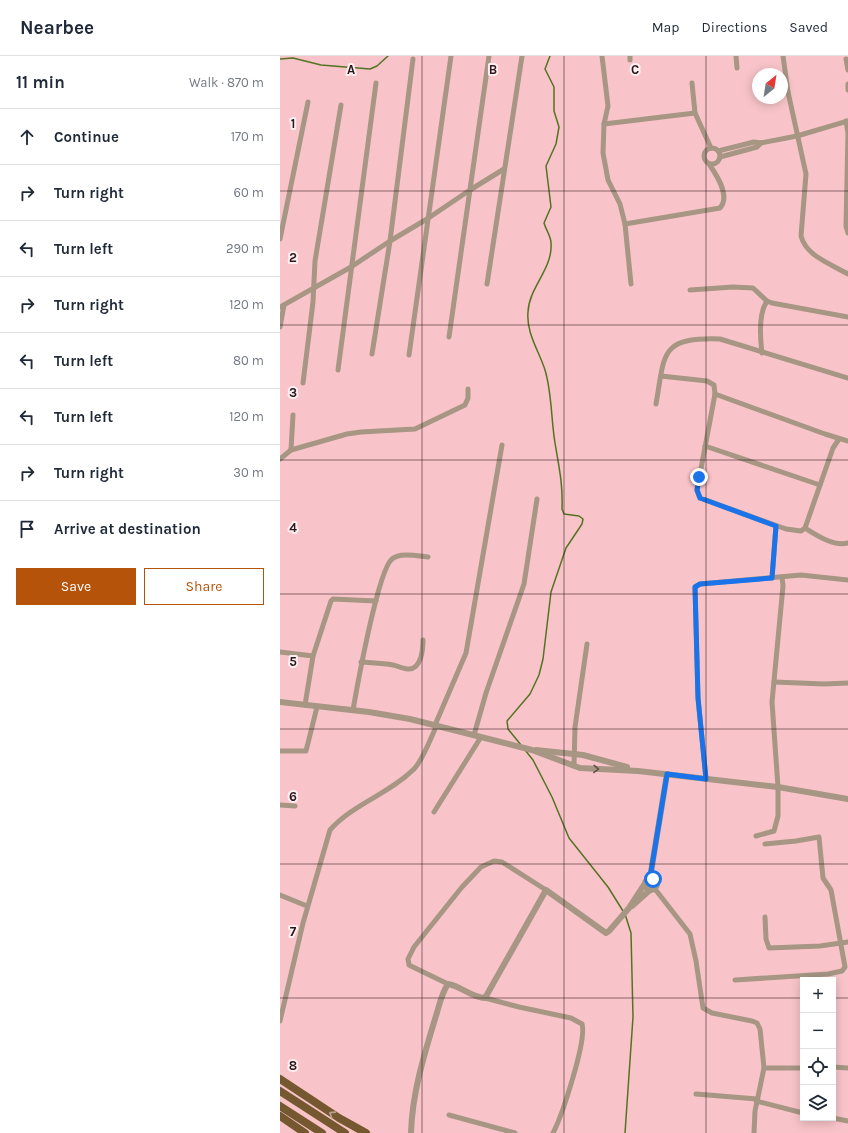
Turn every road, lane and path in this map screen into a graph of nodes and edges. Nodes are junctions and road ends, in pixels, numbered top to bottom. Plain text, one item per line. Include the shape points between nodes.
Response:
1 (451, 56) edge
2 (489, 56) edge
3 (522, 56) edge
4 (602, 56) edge
5 (736, 56) edge
6 (783, 56) edge
7 (413, 59) dead end
8 (846, 60) dead end
9 (736, 68) dead end
10 (848, 70) edge
11 (376, 83) dead end
12 (692, 83) dead end
13 (848, 84) edge
14 (848, 90) edge
15 (308, 102) dead end
16 (341, 104) dead end
17 (695, 113) junction
18 (847, 121) edge
19 (604, 124) junction
20 (797, 136) junction
21 (706, 139) junction
22 (761, 143) junction
23 (712, 148) junction
24 (705, 151) junction
25 (718, 151) junction
26 (720, 158) junction
27 (709, 164) junction
28 (504, 169) junction
29 (717, 176) junction
30 (470, 190) junction
31 (427, 220) junction
32 (625, 224) junction
33 (848, 233) edge
34 (280, 239) edge
35 (390, 241) junction
36 (352, 267) junction
37 (848, 274) edge
38 (488, 284) dead end
39 (631, 284) dead end
40 (313, 290) junction
41 (690, 290) dead end
42 (768, 301) junction
43 (282, 306) edge
44 (848, 318) edge
45 (280, 327) edge
46 (450, 337) dead end
47 (762, 352) junction
48 (372, 354) dead end
49 (409, 355) dead end
50 (338, 370) dead end
51 (661, 376) junction
52 (848, 378) edge
53 (303, 383) dead end
54 (468, 389) dead end
55 (715, 394) junction
56 (656, 404) dead end
57 (293, 415) dead end
58 (839, 439) junction
59 (848, 441) edge
60 (502, 445) dead end
61 (705, 446) junction
62 (291, 450) junction
63 (280, 459) edge
64 (820, 485) junction
65 (537, 498) dead end
66 (776, 526) junction
67 (805, 528) junction
68 (848, 543) edge
69 (428, 557) dead end
70 (782, 577) junction
71 (772, 578) junction
72 (848, 580) edge
73 (376, 601) junction
74 (423, 640) dead end
75 (587, 644) dead end
76 (280, 652) edge
77 (313, 656) junction
78 (361, 662) junction
79 (774, 682) junction
80 (848, 683) edge
81 (280, 702) edge
82 (305, 705) junction
83 (317, 706) junction
84 (353, 710) junction
85 (436, 725) junction
86 (474, 735) junction
87 (481, 737) junction
88 (532, 750) junction
89 (280, 751) edge
90 (574, 753) junction
91 (574, 766) junction
92 (638, 771) junction
93 (667, 774) junction
94 (706, 779) junction
95 (778, 786) junction
96 (848, 799) edge
97 (280, 805) edge
98 (295, 806) dead end
99 (434, 812) dead end
100 (756, 836) dead end
101 (765, 844) dead end
102 (650, 878) junction
103 (644, 885) junction
104 (546, 890) junction
105 (652, 890) junction
106 (280, 895) edge
107 (307, 906) junction
108 (629, 908) junction
109 (765, 917) dead end
110 (848, 942) edge
111 (841, 943) junction
112 (735, 980) dead end
113 (448, 984) junction
114 (485, 998) junction
115 (280, 1021) edge
116 (836, 1067) edge
117 (764, 1068) junction
118 (800, 1068) edge
119 (848, 1068) edge
120 (280, 1079) edge
121 (280, 1091) edge
122 (696, 1094) dead end
123 (757, 1100) junction
124 (280, 1106) edge
125 (800, 1112) edge
126 (449, 1115) dead end
127 (280, 1116) edge
128 (836, 1119) edge
129 (848, 1121) edge
130 (305, 1133) edge
131 (322, 1133) edge
132 (345, 1133) edge
133 (366, 1133) edge
134 (412, 1133) edge
135 (515, 1133) edge
136 (553, 1133) edge
137 (754, 1133) edge

1 - 31 street via 431,210
2 - 30 street
3 - 28 street
4 - 19 street via 608,106
5 - 9 street
6 - 20 street
7 - 35 street
8 - 10 street
11 - 36 street
12 - 17 street
13 - 14 street
15 - 34 street
16 - 40 street via 315,261
17 - 19 street
17 - 21 street
18 - 20 street
18 - 33 street
19 - 32 street via 603,153 608,180 620,204
20 - 22 street
20 - 37 street via 806,174 801,236 803,243 813,254
21 - 23 street
21 - 24 street
22 - 25 street via 754,142
22 - 26 street via 757,147
23 - 24 street
23 - 25 street
24 - 27 street via 704,158
25 - 26 street
26 - 27 street via 716,163
26 - 29 street
27 - 29 street
28 - 30 street
28 - 38 street
29 - 32 street via 724,194 724,202 720,208
30 - 31 street
30 - 46 street
31 - 35 street
31 - 49 street
32 - 39 street
35 - 36 street
35 - 48 street
36 - 40 street
36 - 50 street
40 - 43 street
40 - 53 street
41 - 42 street via 753,288
42 - 44 street
42 - 47 street via 763,309 760,339
43 - 45 street
47 - 51 street via 720,339 680,342 667,351
47 - 52 street
51 - 55 street via 707,381 714,385
51 - 56 street
54 - 62 street via 465,405 415,429 361,432
55 - 58 street
55 - 61 street
57 - 62 street
58 - 59 street
58 - 64 street via 833,448
60 - 85 street via 466,653
61 - 64 street
61 - 66 street via 697,490 700,498
62 - 63 street
64 - 67 street
65 - 86 street via 524,584
66 - 67 street via 794,532
66 - 71 street
67 - 68 street via 827,540
69 - 73 street via 393,558 385,571
70 - 71 street
70 - 72 street via 801,575
70 - 79 street
71 - 94 street via 700,584 695,587 698,698
73 - 77 street via 333,599
73 - 78 street
74 - 78 street via 423,650 414,668
75 - 90 street
76 - 77 street
77 - 82 street
78 - 84 street
79 - 80 street
79 - 95 street via 772,721
81 - 82 street
82 - 83 street
83 - 84 street
83 - 89 street via 306,751
84 - 85 street
85 - 86 street
85 - 107 street via 415,768 330,830
86 - 87 street
87 - 88 street
87 - 99 street
88 - 90 street
88 - 91 street
90 - 91 street
90 - 92 street
91 -> 92 street
92 - 93 street
93 - 94 street
93 - 102 street
94 - 95 street
95 - 96 street
95 - 100 street via 776,827 774,831
97 - 98 street
101 - 111 street via 819,836 823,878 831,890
102 - 103 street
102 - 105 street via 656,881
103 - 105 street
103 - 108 street
104 - 108 street via 606,933
104 - 113 street via 502,862 494,861 481,868 462,887 414,947 408,959 409,965
104 - 114 street
105 - 108 street
105 - 117 street via 690,934 703,1008 712,1013 757,1024 762,1038
106 - 107 street
107 - 115 street
109 - 111 street via 769,948
110 - 111 street
111 - 112 street via 845,967 842,972
113 - 114 street
113 - 134 street via 421,1068 412,1113
114 - 136 street via 571,1018 582,1024 582,1040 564,1107
116 - 119 street
117 - 118 street
117 - 123 street
133 -> 120 highway
121 - 132 highway
122 - 123 street
123 - 125 street
123 - 137 street
124 - 131 highway
126 - 135 street
127 - 130 highway
128 - 129 street

